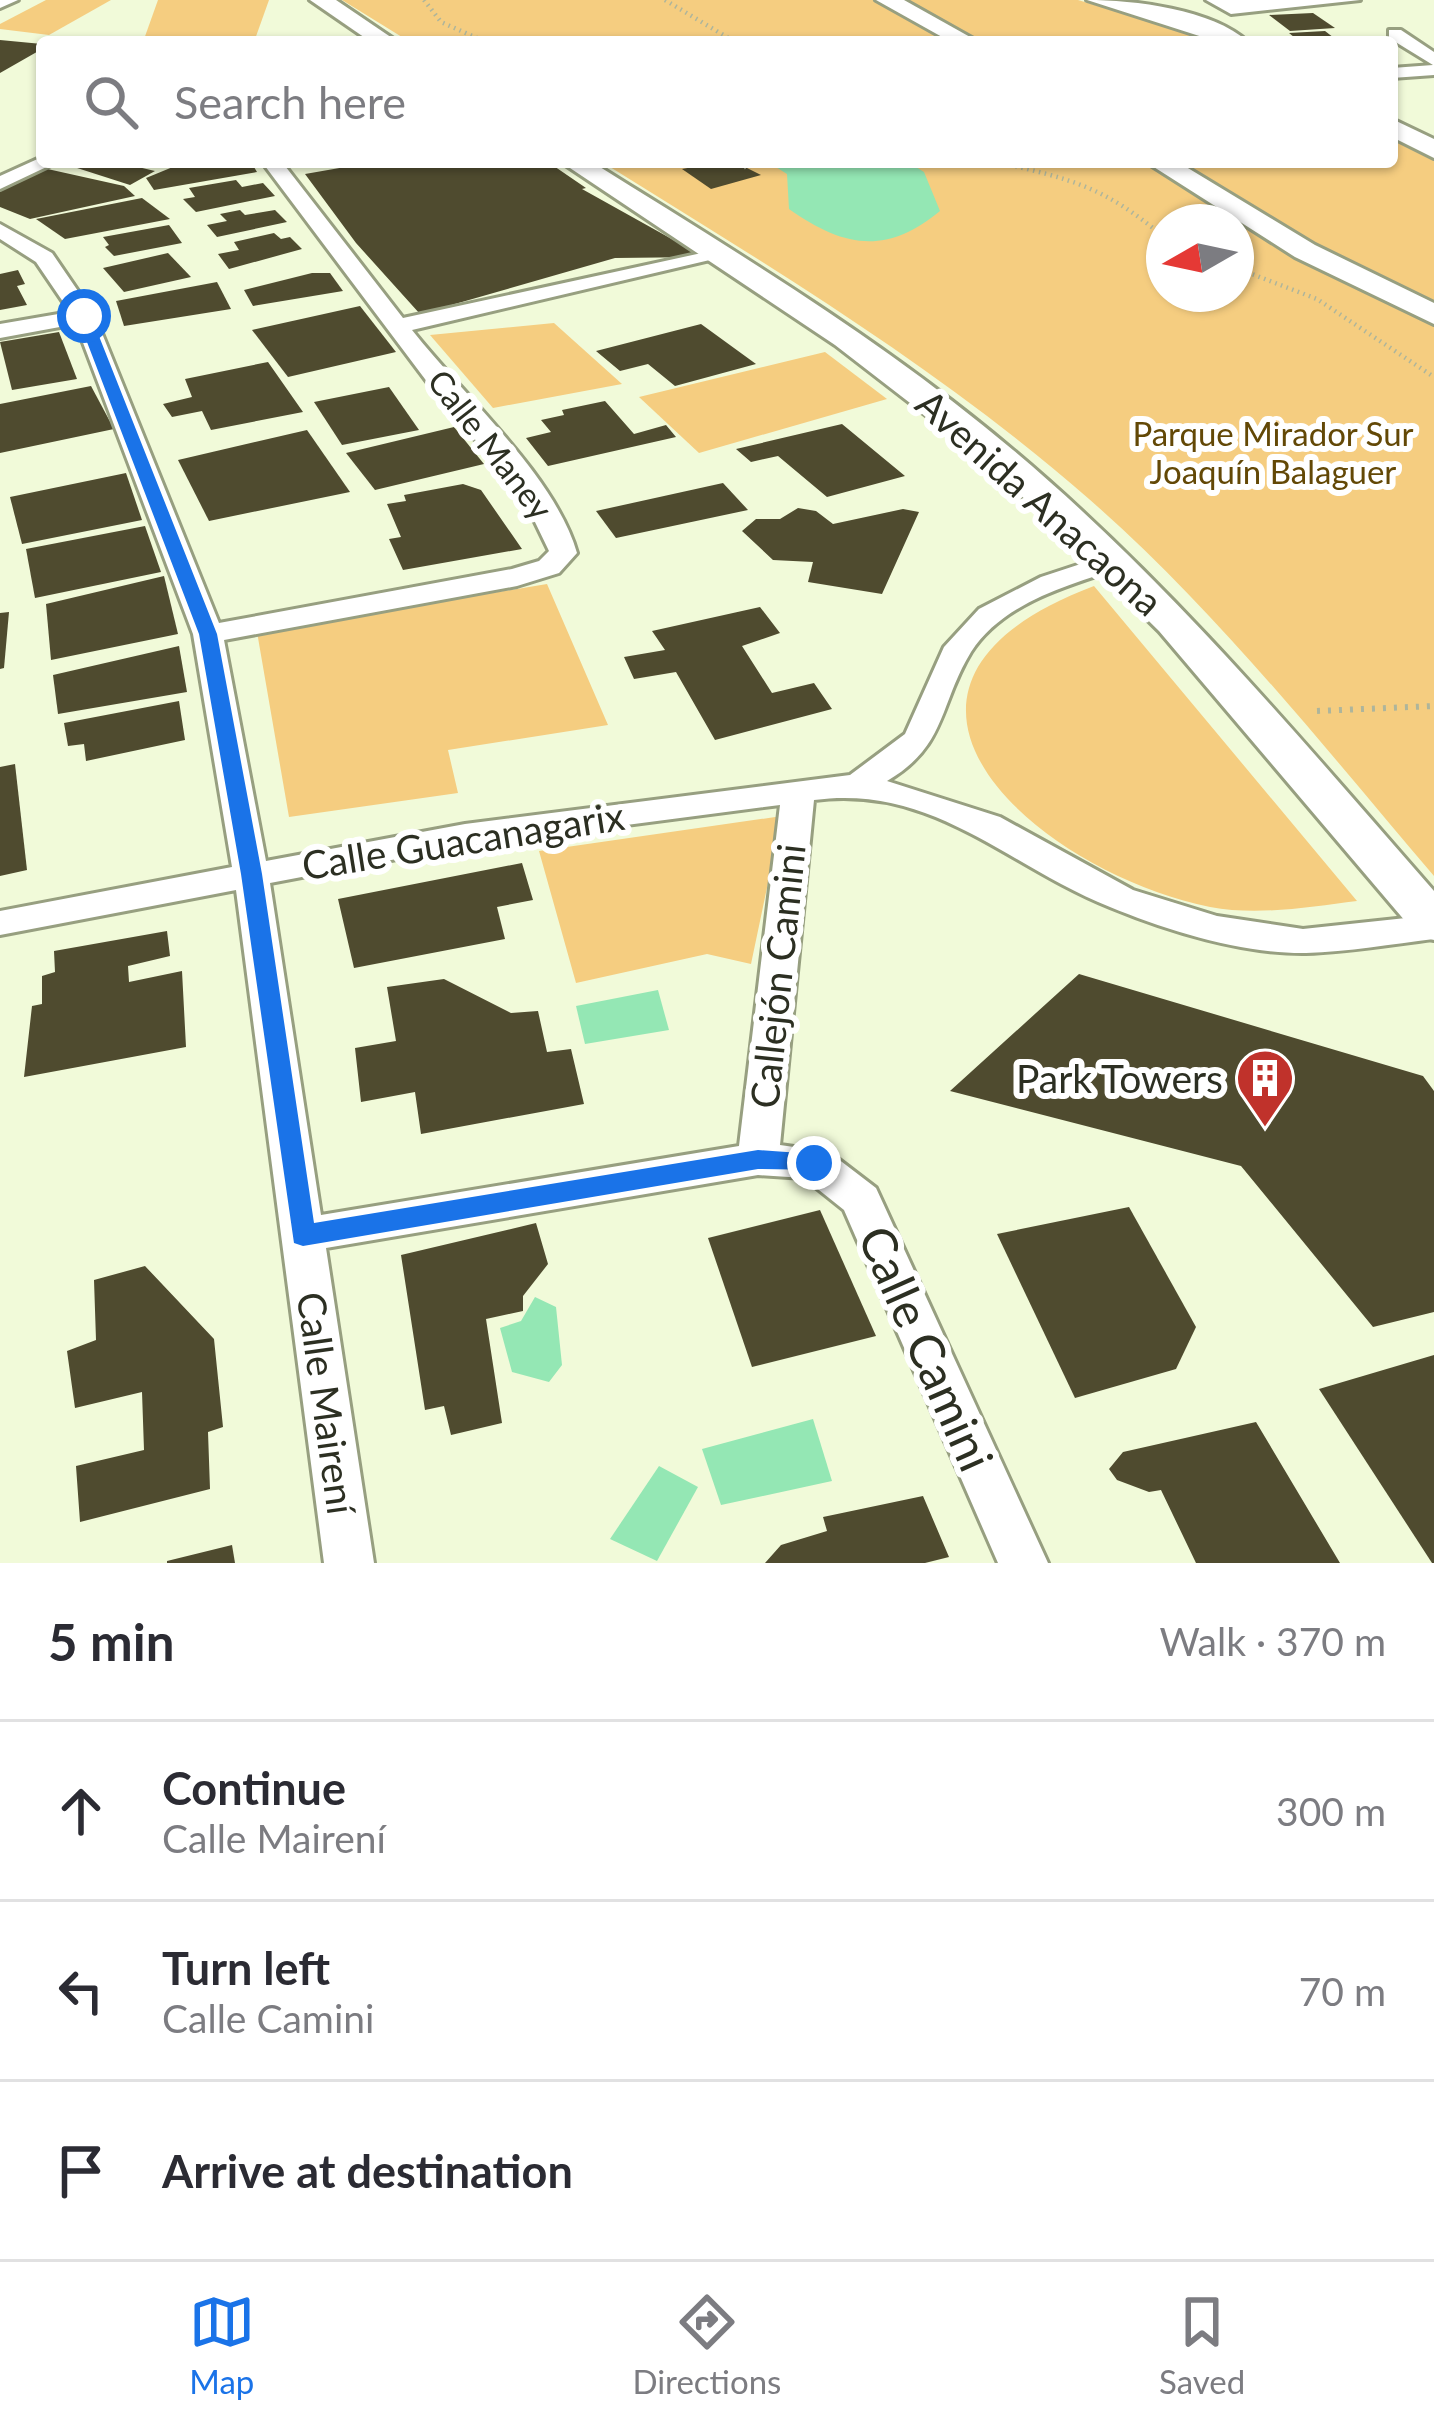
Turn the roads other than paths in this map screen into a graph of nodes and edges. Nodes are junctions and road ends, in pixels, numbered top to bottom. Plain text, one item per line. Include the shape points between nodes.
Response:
1 (10, 0) edge
2 (321, 0) edge
3 (886, 0) edge
4 (918, 0) edge
5 (1098, 0) edge
6 (1134, 0) edge
7 (1214, 0) edge
8 (1352, 0) edge
9 (0, 3) edge
10 (1395, 34) dead end
11 (378, 36) edge
12 (956, 36) edge
13 (987, 36) edge
14 (1223, 36) edge
15 (1250, 36) edge
16 (1398, 36) edge
17 (1398, 36) edge
18 (1434, 61) edge
19 (1434, 70) edge
20 (1398, 73) edge
21 (1398, 113) edge
22 (1398, 130) edge
23 (1434, 132) edge
24 (1434, 150) edge
25 (36, 167) edge
26 (277, 168) edge
27 (583, 168) edge
28 (1169, 168) edge
29 (1204, 168) edge
30 (0, 183) edge
31 (0, 230) edge
32 (720, 255) junction
33 (1434, 295) edge
34 (1434, 315) edge
35 (84, 316) junction
36 (400, 326) junction
37 (0, 332) edge
38 (1114, 561) junction
39 (208, 634) junction
40 (858, 784) junction
41 (798, 792) junction
42 (251, 874) junction
43 (0, 923) edge
44 (1434, 925) edge
45 (758, 1159) junction
46 (303, 1235) junction
47 (349, 1563) edge
48 (1023, 1563) edge

1 - 9 street
2 - 11 street
3 - 12 street
4 - 13 street
5 - 14 street
6 - 15 street
7 - 8 street via 1231,8
10 - 16 street
17 - 18 street
19 - 20 street
21 - 23 street
22 - 24 street
25 - 30 street
26 - 36 street, Calle Maney
27 - 32 street, Avenida Anacaona
28 - 34 street via 1305,251
29 - 33 street
31 - 35 street, Calle Mairení via 44,258
32 - 36 street
32 - 38 street, Avenida Anacaona via 891,370
35 - 37 street
35 - 39 street, Calle Mairení
36 - 39 street, Calle Maney via 540,504 563,553 517,578
38 - 40 street, Calle Guacanagarix via 1034,590 991,617 961,644 928,732 900,762
38 - 44 street, Avenida Anacaona
39 - 42 street, Calle Mairení
40 - 41 street, Calle Guacanagarix
40 - 44 street, Calle Guacanagarix via 988,825 1120,898 1215,928 1303,941
41 - 42 street, Calle Guacanagarix via 465,835
41 - 45 street, Callejón Camini
42 - 43 street, Calle Guacanagarix
42 - 46 street, Calle Mairení
45 - 46 street, Calle Camini
45 - 48 street, Calle Camini via 814,1163 861,1200
46 - 47 street, Calle Mairení

